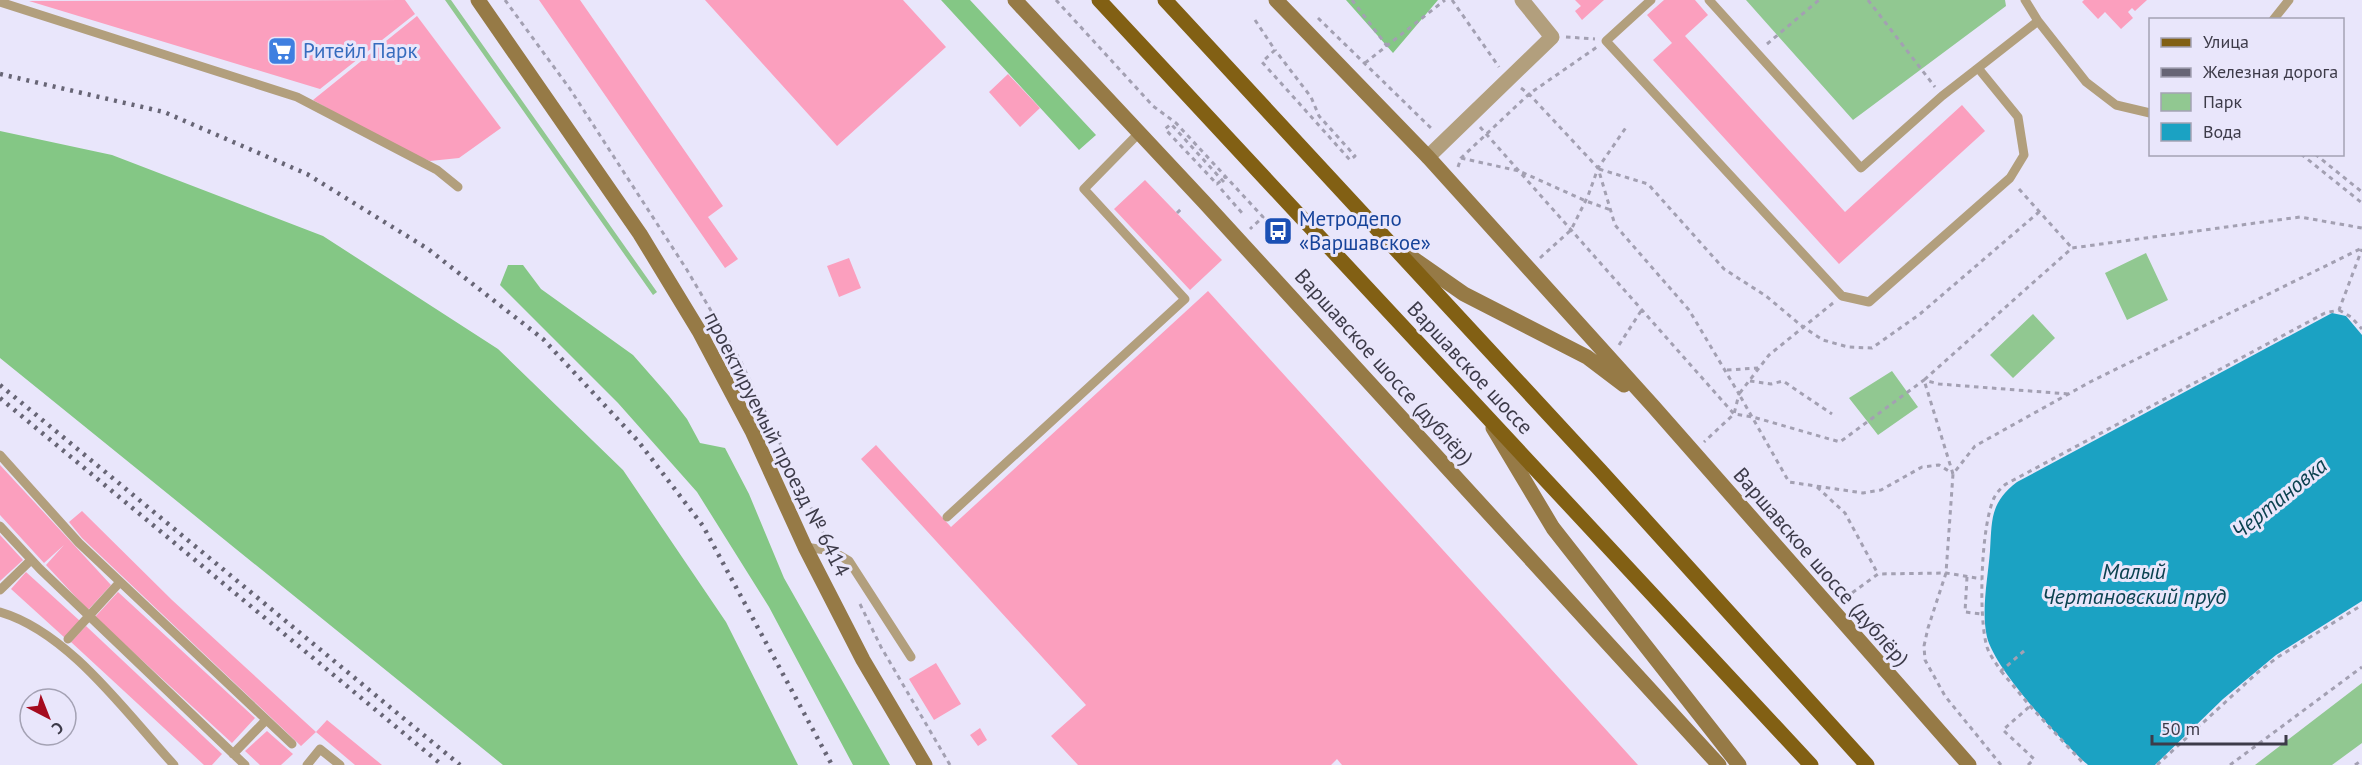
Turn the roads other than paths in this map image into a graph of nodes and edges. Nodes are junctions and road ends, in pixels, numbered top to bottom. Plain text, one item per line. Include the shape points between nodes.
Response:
1 (478, 0) edge
2 (1015, 0) edge
3 (1099, 0) edge
4 (1165, 0) edge
5 (1276, 0) edge
6 (1522, 0) edge
7 (1651, 0) edge
8 (1709, 0) edge
9 (2025, 0) edge
10 (2289, 0) edge
11 (0, 2) edge
12 (2275, 18) edge
13 (2038, 21) junction
14 (1978, 68) junction
15 (2149, 113) edge
16 (1139, 133) junction
17 (1428, 157) junction
18 (458, 187) dead end
19 (1392, 244) junction
20 (1653, 406) junction
21 (1485, 415) junction
22 (0, 454) edge
23 (947, 517) dead end
24 (0, 526) edge
25 (806, 547) junction
26 (31, 560) junction
27 (120, 582) junction
28 (0, 590) edge
29 (0, 612) edge
30 (89, 616) junction
31 (68, 639) dead end
32 (911, 657) dead end
33 (266, 720) junction
34 (292, 744) dead end
35 (233, 754) junction
36 (174, 765) edge
37 (244, 765) edge
38 (307, 765) edge
39 (340, 765) edge
40 (925, 765) edge
41 (1719, 765) edge
42 (1739, 765) edge
43 (1811, 765) edge
44 (1867, 765) edge
45 (1969, 765) edge

1 - 25 main road, проектируемый проезд № 6414 via 640,234 699,331 752,431
2 - 16 main road, Варшавское шоссе (дублёр)
3 - 21 main road, Варшавское шоссе
4 - 19 main road, Варшавское шоссе
5 - 17 main road, Варшавское шоссе (дублёр)
6 - 17 street via 1552,37
7 - 14 lane via 1606,41 1842,296 1869,302 2010,178 2024,155 2018,117
8 - 14 lane via 1861,168
9 - 13 lane
10 - 12 lane
11 - 18 lane via 297,97 437,170
13 - 14 lane
13 - 15 lane via 2086,82 2116,105
16 - 23 lane via 1084,189 1185,299
16 - 41 main road, Варшавское шоссе (дублёр)
17 - 20 main road, Варшавское шоссе (дублёр)
19 - 20 main road via 1464,294 1587,357
19 - 44 main road, Варшавское шоссе
20 - 45 main road, Варшавское шоссе (дублёр)
21 - 42 main road via 1553,528
21 - 43 main road, Варшавское шоссе
22 - 27 lane via 79,543
24 - 26 lane
25 - 32 lane via 832,551 849,561
25 - 40 main road, проектируемый проезд № 6414 via 863,660
26 - 28 lane
26 - 30 lane
27 - 30 lane
27 - 33 lane
29 - 36 lane via 19,617 78,659
30 - 31 lane
30 - 35 lane
33 - 34 lane
33 - 35 lane
35 - 37 lane
38 - 39 lane via 320,749

